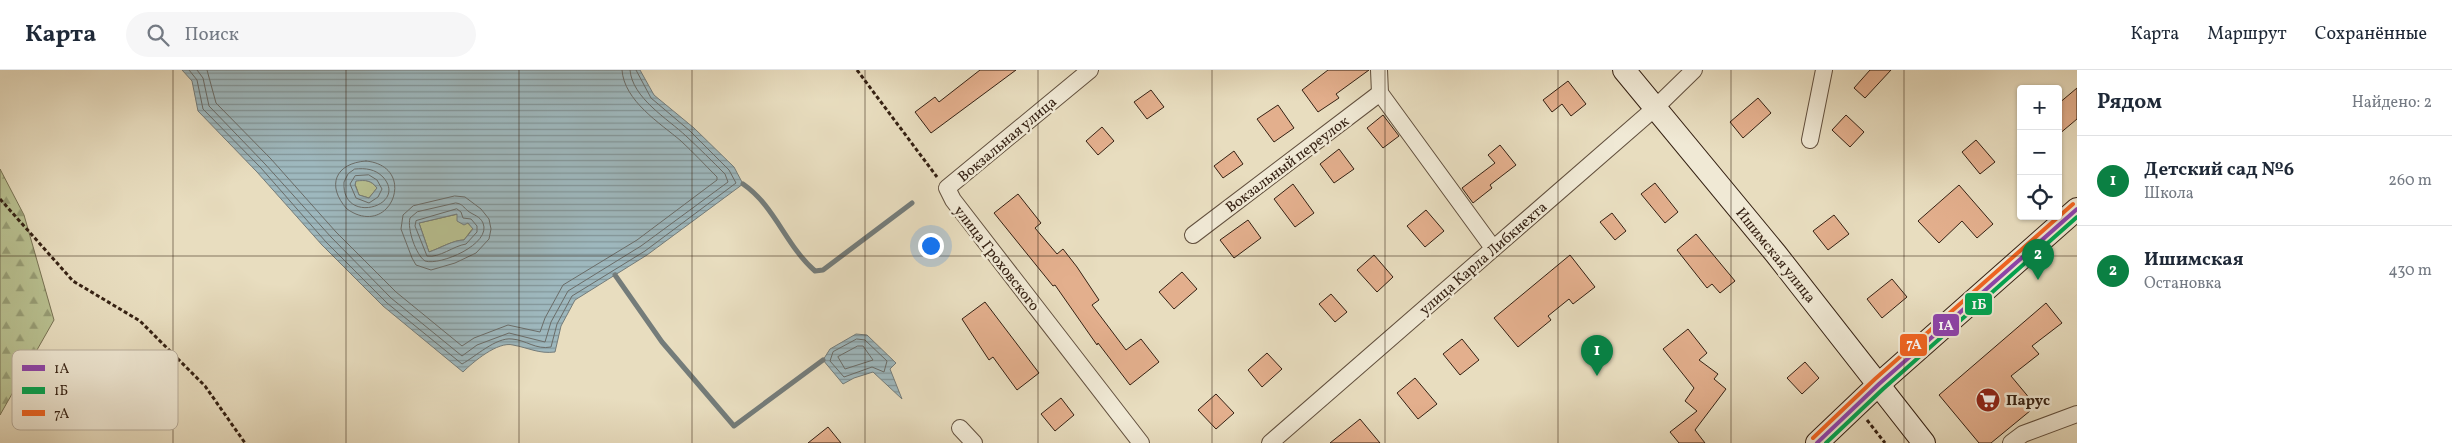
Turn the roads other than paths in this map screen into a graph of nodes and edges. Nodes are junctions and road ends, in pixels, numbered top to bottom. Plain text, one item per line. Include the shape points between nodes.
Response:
1 (1090, 70) edge
2 (1378, 70) edge
3 (1624, 70) edge
4 (1694, 70) edge
5 (1824, 70) edge
6 (1380, 93) junction
7 (1655, 108) junction
8 (1810, 140) dead end
9 (947, 188) joint
10 (2077, 209) edge
11 (1193, 235) dead end
12 (1493, 248) junction
13 (1879, 384) junction
14 (2077, 414) edge
15 (960, 428) dead end
16 (974, 443) edge
17 (1141, 443) edge
18 (1270, 443) edge
19 (1817, 443) edge
20 (1924, 443) edge
21 (2011, 443) edge

1 - 9 street, Вокзальная улица
2 - 6 street
3 - 7 main road, Ишимская улица
4 - 7 street, улица Карла Либкнехта
5 - 8 street
6 - 11 street, Вокзальный переулок
6 - 12 street
7 - 12 street, улица Карла Либкнехта
7 - 13 main road, Ишимская улица
9 - 17 street, улица Гроховского
10 - 13 main road
12 - 18 street, улица Карла Либкнехта
13 - 19 main road
13 - 20 main road, Ишимская улица
14 - 21 street via 2023,434
15 - 16 street

